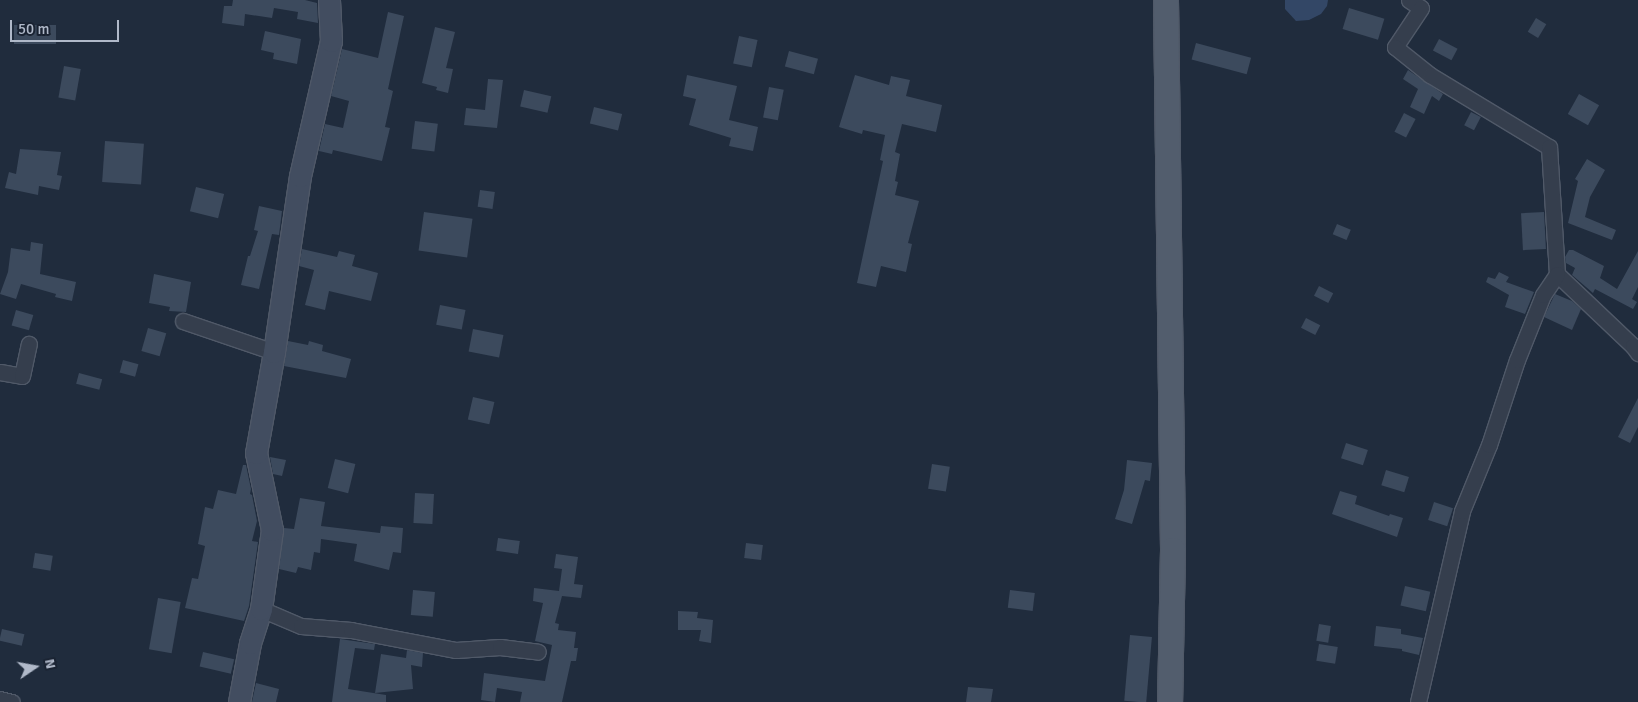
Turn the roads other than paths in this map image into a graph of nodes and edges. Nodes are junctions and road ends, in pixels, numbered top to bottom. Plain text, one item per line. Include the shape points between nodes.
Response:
1 (329, 0) edge
2 (1166, 0) edge
3 (1182, 0) edge
4 (1408, 0) edge
5 (1557, 274) junction
6 (183, 321) dead end
7 (29, 344) dead end
8 (274, 352) junction
9 (1638, 353) edge
10 (0, 372) edge
11 (261, 609) junction
12 (538, 652) dead end
13 (0, 699) edge
14 (12, 702) edge
15 (239, 702) edge
16 (1170, 702) edge
17 (1186, 702) edge
18 (1418, 702) edge

1 - 8 street via 331,41 300,176
2 - 16 main road via 1173,550
3 - 17 main road via 1189,550
4 - 5 street via 1421,8 1395,47 1430,75 1549,147
5 - 9 street
5 - 18 street via 1543,295 1520,352 1489,445 1462,511
6 - 8 street
7 - 10 street via 22,376
8 - 11 street via 256,453 272,530
11 - 12 street via 301,626 351,630 456,650 500,647
11 - 15 street via 250,643
13 - 14 street

